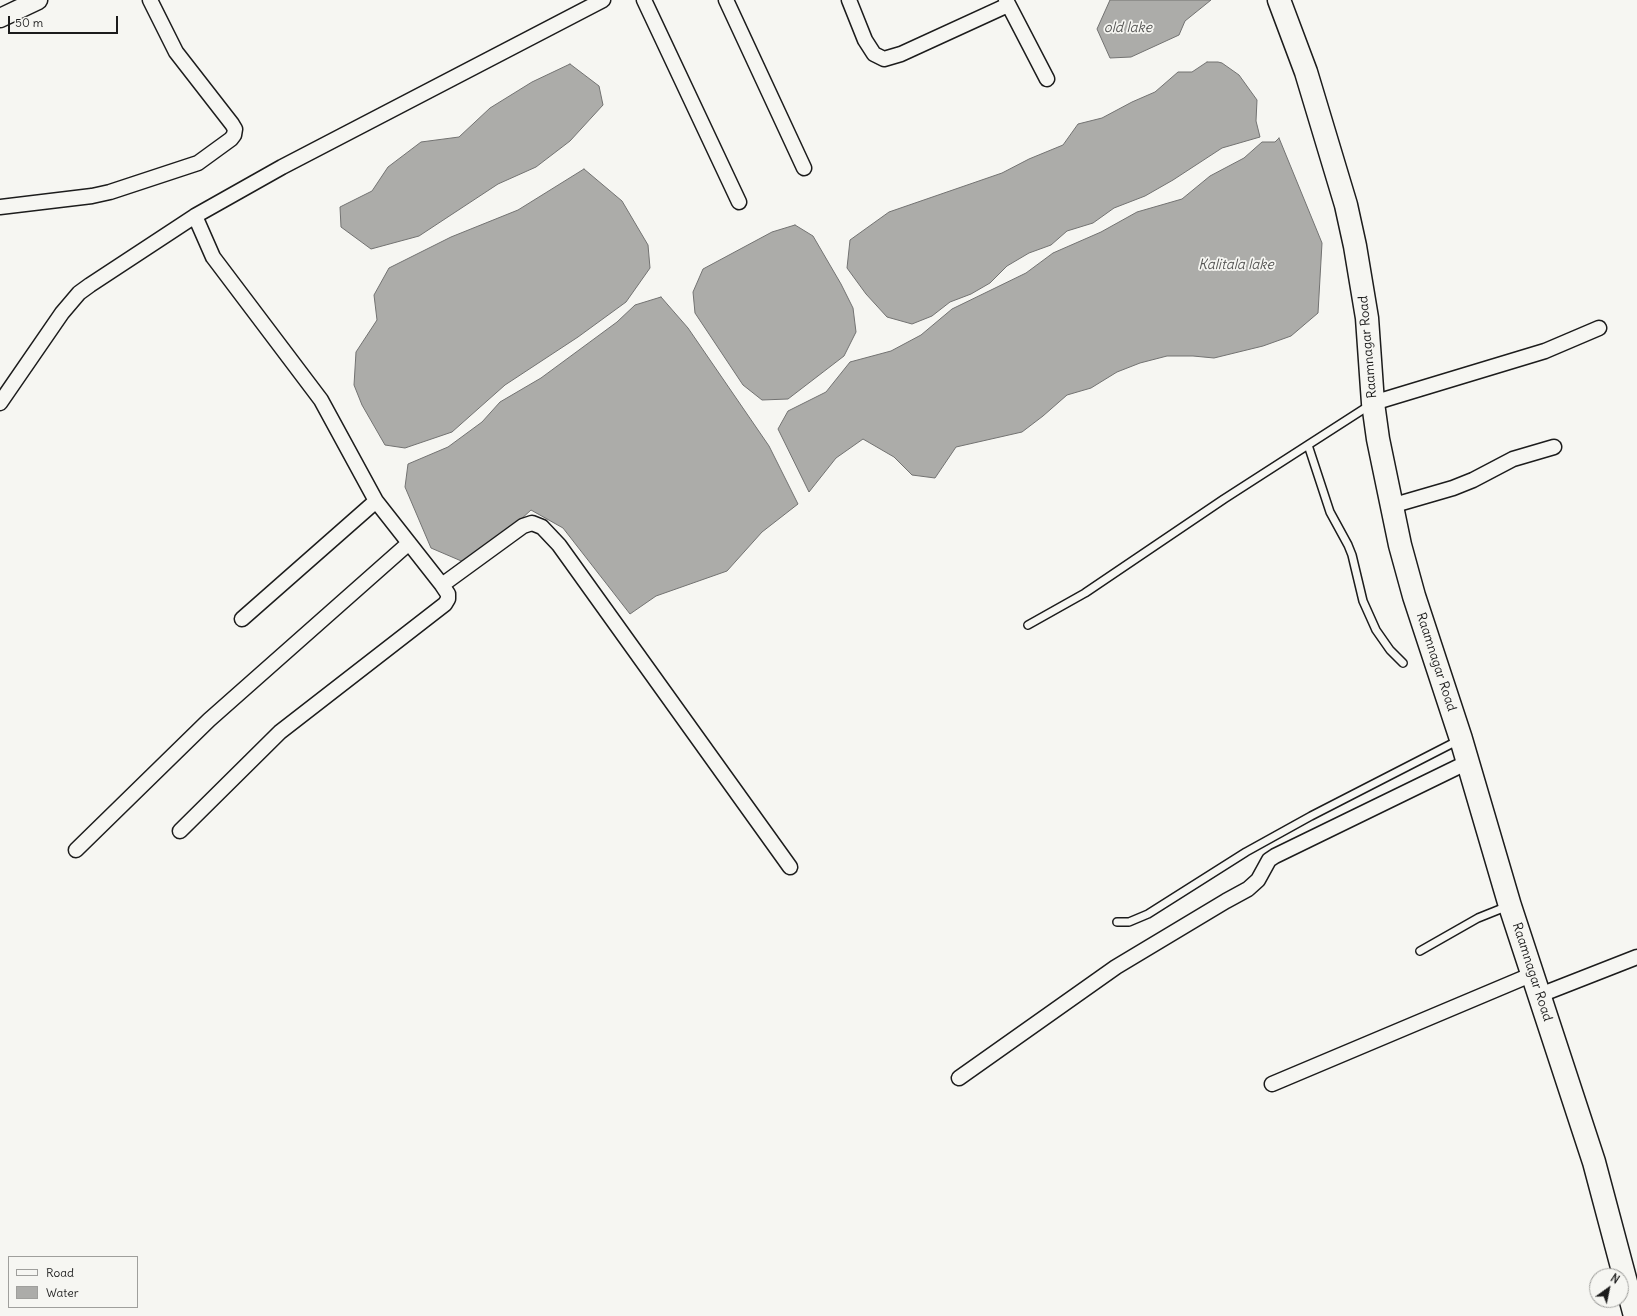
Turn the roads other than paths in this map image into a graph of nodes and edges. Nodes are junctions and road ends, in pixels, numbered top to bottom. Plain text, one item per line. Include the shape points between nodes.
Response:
1 (38, 0) edge
2 (150, 0) edge
3 (603, 0) edge
4 (644, 0) edge
5 (726, 0) edge
6 (849, 0) edge
7 (1279, 0) edge
8 (1007, 2) edge
9 (0, 18) edge
10 (1047, 79) dead end
11 (804, 168) dead end
12 (739, 202) dead end
13 (0, 207) edge
14 (195, 216) junction
15 (1599, 328) dead end
16 (0, 403) edge
17 (1373, 403) junction
18 (1308, 445) junction
19 (1554, 447) dead end
20 (376, 501) junction
21 (1391, 506) junction
22 (409, 543) junction
23 (442, 585) junction
24 (242, 619) dead end
25 (1028, 625) dead end
26 (1403, 663) dead end
27 (1461, 739) junction
28 (1468, 762) junction
29 (180, 830) dead end
30 (76, 850) dead end
31 (790, 867) dead end
32 (1510, 906) junction
33 (1117, 922) dead end
34 (1420, 951) dead end
35 (1637, 957) edge
36 (1532, 974) junction
37 (1540, 995) junction
38 (959, 1078) dead end
39 (1272, 1084) dead end
40 (1635, 1316) edge

1 - 9 street
2 - 13 street via 176,52 232,124 235,129 234,135 198,163 110,192
3 - 14 street via 282,167
4 - 12 street
5 - 11 street
6 - 8 street via 865,40 874,54 884,59 901,54
7 - 17 highway, Raamnagar Road via 1306,72 1346,205 1367,318
8 - 10 street
14 - 16 street via 79,293 62,313
14 - 20 street via 213,257 321,400
15 - 17 street via 1545,351
17 - 18 lane
17 - 21 highway, Raamnagar Road
18 - 25 lane via 1086,593
18 - 26 lane via 1330,512 1352,555 1363,601 1376,630
19 - 21 street via 1513,459 1453,488
20 - 22 street
20 - 24 street
21 - 27 highway, Raamnagar Road via 1414,596
22 - 23 street
22 - 30 street via 209,720
23 - 29 street via 448,594 445,604 280,732
23 - 31 street via 523,526 532,523 542,527 559,545
27 - 28 highway, Raamnagar Road
27 - 33 lane via 1246,852 1148,914 1129,922
28 - 32 highway, Raamnagar Road
28 - 38 street via 1275,856 1269,860 1258,880 1248,889 1116,966
32 - 34 lane via 1478,918
32 - 36 highway, Raamnagar Road
35 - 37 street
36 - 37 highway, Raamnagar Road
36 - 39 street
37 - 40 highway, Raamnagar Road via 1594,1162

